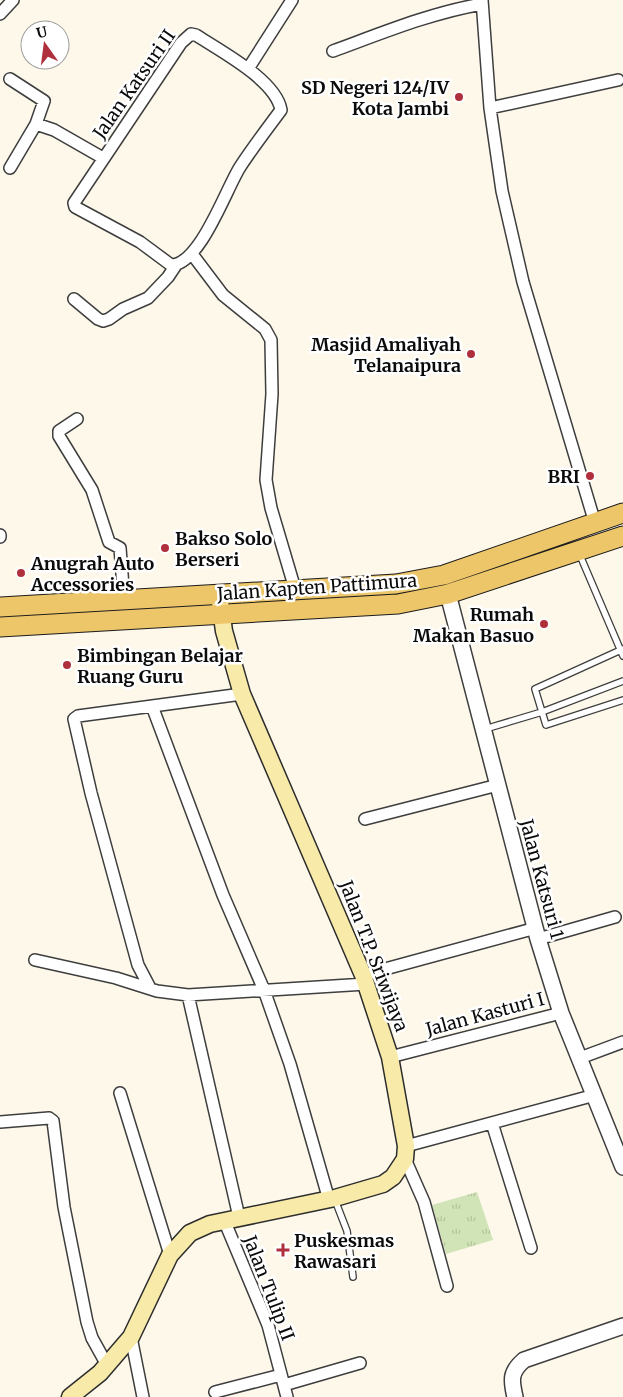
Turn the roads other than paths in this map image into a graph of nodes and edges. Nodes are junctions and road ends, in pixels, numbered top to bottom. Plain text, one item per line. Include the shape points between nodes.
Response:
1 (13, 0) edge
2 (292, 0) edge
3 (482, 2) edge
4 (0, 14) edge
5 (333, 51) dead end
6 (248, 70) junction
7 (10, 79) dead end
8 (618, 80) dead end
9 (490, 108) junction
10 (36, 124) junction
11 (103, 158) junction
12 (10, 168) dead end
13 (192, 254) junction
14 (176, 265) junction
15 (74, 299) dead end
16 (77, 419) dead end
17 (623, 513) edge
18 (595, 523) junction
19 (623, 536) edge
20 (578, 551) junction
21 (295, 589) junction
22 (448, 594) junction
23 (220, 595) junction
24 (124, 600) junction
25 (0, 607) edge
26 (221, 615) junction
27 (0, 627) edge
28 (622, 652) edge
29 (623, 681) edge
30 (242, 694) junction
31 (623, 700) edge
32 (152, 706) junction
33 (542, 712) junction
34 (485, 729) junction
35 (498, 785) junction
36 (365, 819) dead end
37 (615, 917) dead end
38 (537, 934) junction
39 (35, 960) dead end
40 (365, 980) junction
41 (149, 986) junction
42 (264, 990) junction
43 (188, 995) junction
44 (561, 1013) junction
45 (623, 1042) edge
46 (390, 1058) junction
47 (580, 1058) junction
48 (120, 1093) dead end
49 (595, 1095) junction
50 (0, 1122) edge
51 (492, 1123) junction
52 (406, 1153) junction
53 (623, 1167) edge
54 (332, 1199) junction
55 (231, 1219) junction
56 (531, 1248) dead end
57 (170, 1255) junction
58 (353, 1277) dead end
59 (447, 1286) dead end
60 (623, 1326) edge
61 (131, 1336) junction
62 (360, 1363) dead end
63 (107, 1365) junction
64 (283, 1380) junction
65 (215, 1392) dead end
66 (70, 1397) edge
67 (143, 1397) edge
68 (287, 1397) edge
69 (515, 1397) edge

1 - 4 street
2 - 6 street
3 - 5 street via 418,20
3 - 9 street
6 - 11 street, Jalan Katsuri II via 196,35 187,36
6 - 13 street, Jalan Katsuri II via 275,95 281,110 240,168
7 - 10 street via 44,101
8 - 9 street
9 - 18 street via 502,192 523,282
10 - 11 street via 54,130
10 - 12 street
11 - 14 street, Jalan Katsuri II via 74,203 75,207 140,242 166,263
13 - 14 street, Jalan Katsuri II
13 - 21 street via 223,295 265,329 272,340 266,480
14 - 15 street via 148,298 108,320 98,319
16 - 24 street via 59,432 59,436 92,490 108,542 120,548
17 - 18 main road, Jalan Kapten Pattimura
18 - 21 main road, Jalan Kapten Pattimura via 444,575 396,584
19 - 20 main road, Jalan Kapten Pattimura
20 - 22 main road, Jalan Kapten Pattimura
20 - 28 lane
21 - 23 main road, Jalan Kapten Pattimura
22 - 26 main road, Jalan Kapten Pattimura via 398,604
22 - 34 street, Jalan Katsuri 1
23 - 24 main road, Jalan Kapten Pattimura
23 - 26 main road, Jalan T.P. Sriwijaya
24 - 25 main road, Jalan Kapten Pattimura
26 - 27 main road, Jalan Kapten Pattimura
26 - 30 main road, Jalan T.P. Sriwijaya
28 - 33 lane via 535,689
29 - 33 lane
30 - 32 street
30 - 40 main road, Jalan T.P. Sriwijaya
31 - 33 lane via 546,724
32 - 41 street via 78,716 73,723 138,965
32 - 42 street via 223,895
33 - 34 lane
34 - 35 street, Jalan Katsuri 1
35 - 36 street
35 - 38 street, Jalan Katsuri 1
37 - 38 street
38 - 40 street
38 - 44 street, Jalan Katsuri 1
39 - 41 street
40 - 42 street
40 - 46 main road, Jalan T.P. Sriwijaya
41 - 43 street
42 - 43 street
42 - 54 street
43 - 55 street, Jalan Tulip II
44 - 46 street, Jalan Kasturi I
44 - 47 street, Jalan Katsuri 1
45 - 47 street
46 - 52 main road, Jalan T.P. Sriwijaya
47 - 49 street, Jalan Katsuri 1
48 - 57 street
49 - 51 street
49 - 53 street, Jalan Katsuri 1
50 - 63 street via 48,1118 54,1121 64,1207 87,1322
51 - 52 street
51 - 56 street
52 - 54 main road via 393,1177 383,1184
52 - 59 street via 424,1202
54 - 55 main road
54 - 58 lane via 348,1231
55 - 57 main road via 190,1233
55 - 64 street, Jalan Tulip II via 268,1324
57 - 61 main road
60 - 69 street via 524,1360 515,1367 511,1376
61 - 63 main road
61 - 67 street
62 - 64 street
63 - 66 main road
64 - 65 street
64 - 68 street, Jalan Tulip II

